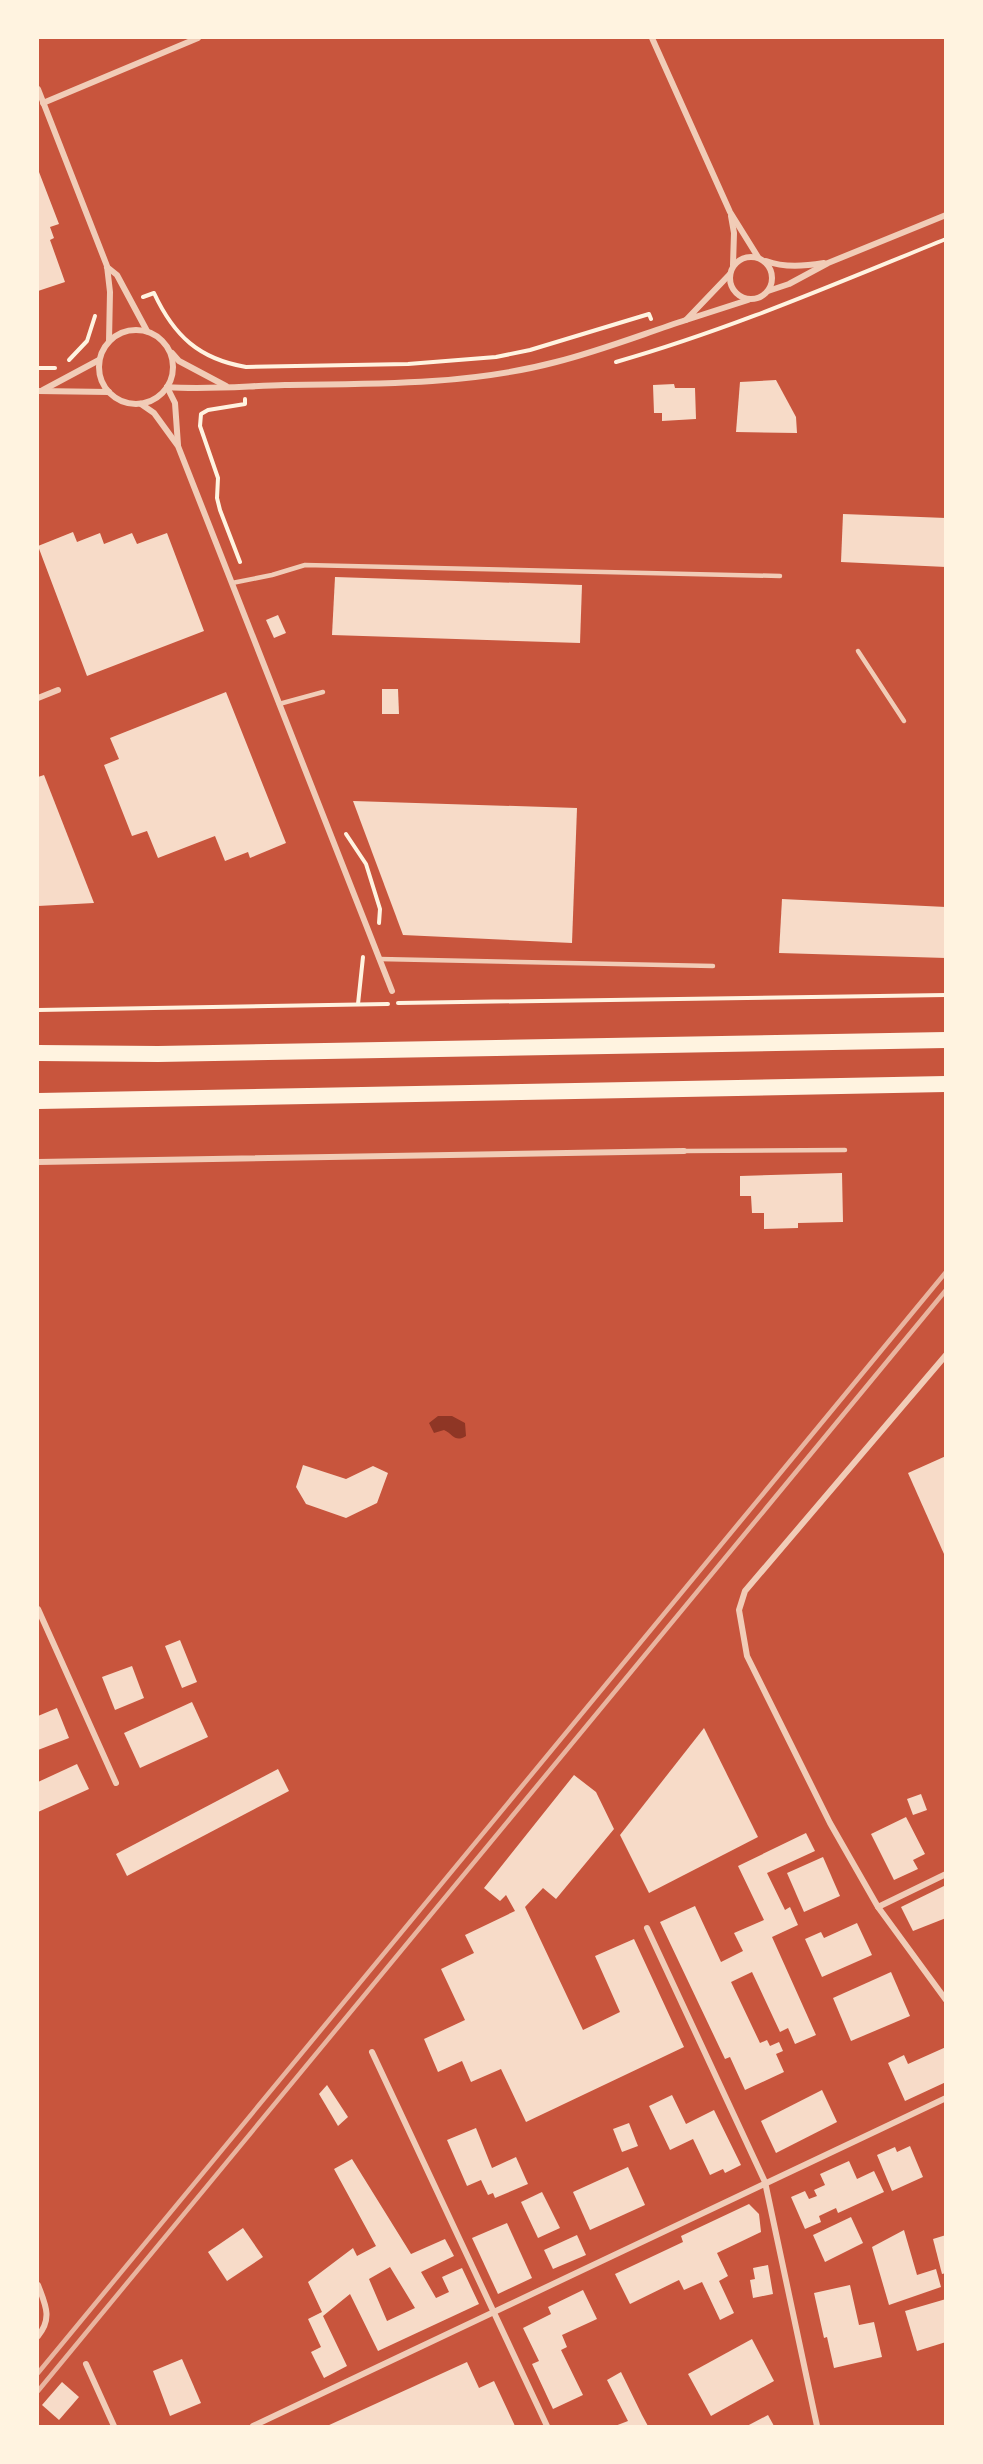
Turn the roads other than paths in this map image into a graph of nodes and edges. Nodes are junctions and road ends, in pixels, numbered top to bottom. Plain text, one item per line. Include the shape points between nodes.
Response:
1 (198, 38) edge
2 (651, 38) edge
3 (38, 89) edge
4 (43, 103) junction
5 (730, 212) junction
6 (945, 215) edge
7 (761, 259) junction
8 (828, 263) junction
9 (107, 266) junction
10 (731, 271) junction
11 (768, 291) junction
12 (749, 299) junction
13 (686, 320) junction
14 (147, 331) junction
15 (109, 341) junction
16 (168, 348) junction
17 (99, 360) junction
18 (167, 387) junction
19 (227, 387) junction
20 (40, 391) edge
21 (109, 392) junction
22 (141, 404) junction
23 (178, 446) junction
24 (780, 576) dead end
25 (232, 583) junction
26 (858, 651) dead end
27 (58, 690) dead end
28 (323, 692) dead end
29 (38, 698) edge
30 (279, 704) junction
31 (904, 721) dead end
32 (379, 959) junction
33 (713, 966) dead end
34 (392, 991) dead end
35 (945, 1040) edge
36 (38, 1053) edge
37 (945, 1084) edge
38 (38, 1101) edge
39 (846, 1150) dead end
40 (684, 1151) joint
41 (38, 1162) edge
42 (945, 1355) edge
43 (38, 1609) edge
44 (116, 1783) dead end
45 (945, 1874) edge
46 (878, 1908) junction
47 (647, 1928) dead end
48 (945, 2000) edge
49 (372, 2052) dead end
50 (945, 2098) edge
51 (765, 2182) junction
52 (38, 2285) edge
53 (493, 2312) junction
54 (38, 2336) edge
55 (86, 2364) dead end
56 (114, 2427) edge
57 (254, 2427) edge
58 (547, 2427) edge
59 (817, 2427) edge

1 - 4 street
2 - 5 street
3 - 4 street
4 - 9 street
5 - 7 street
5 - 10 street via 734,233
6 - 8 street
7 - 8 street via 776,265
7 - 10 street via 744,258
7 - 11 street via 769,266 772,278
8 - 11 street
9 - 14 street via 117,275
9 - 15 street
10 - 12 street via 732,288
10 - 13 street
11 - 12 street
12 - 13 street
13 - 19 street via 557,362 482,377
14 - 15 street via 127,331
14 - 16 street
15 - 17 street
16 - 18 street via 172,372
16 - 19 street via 179,361
17 - 20 street
17 - 21 street via 100,377
18 - 19 street
18 - 22 street
18 - 23 street via 175,403
20 - 21 street
21 - 22 street via 129,404
22 - 23 street via 154,413
23 - 25 street
24 - 25 lane via 304,565
25 - 30 street
26 - 31 lane
27 - 29 street
28 - 30 lane
30 - 32 street
32 - 33 lane
32 - 34 street
35 - 36 highway
37 - 38 highway
39 - 40 lane
40 - 41 street
42 - 46 street via 745,1591 740,1610 747,1656 830,1823
43 - 44 street
45 - 46 street
46 - 48 street
47 - 51 street
49 - 53 street
50 - 51 street
51 - 53 street
51 - 59 street
52 - 54 street via 48,2311
53 - 57 street
53 - 58 street
55 - 56 street

